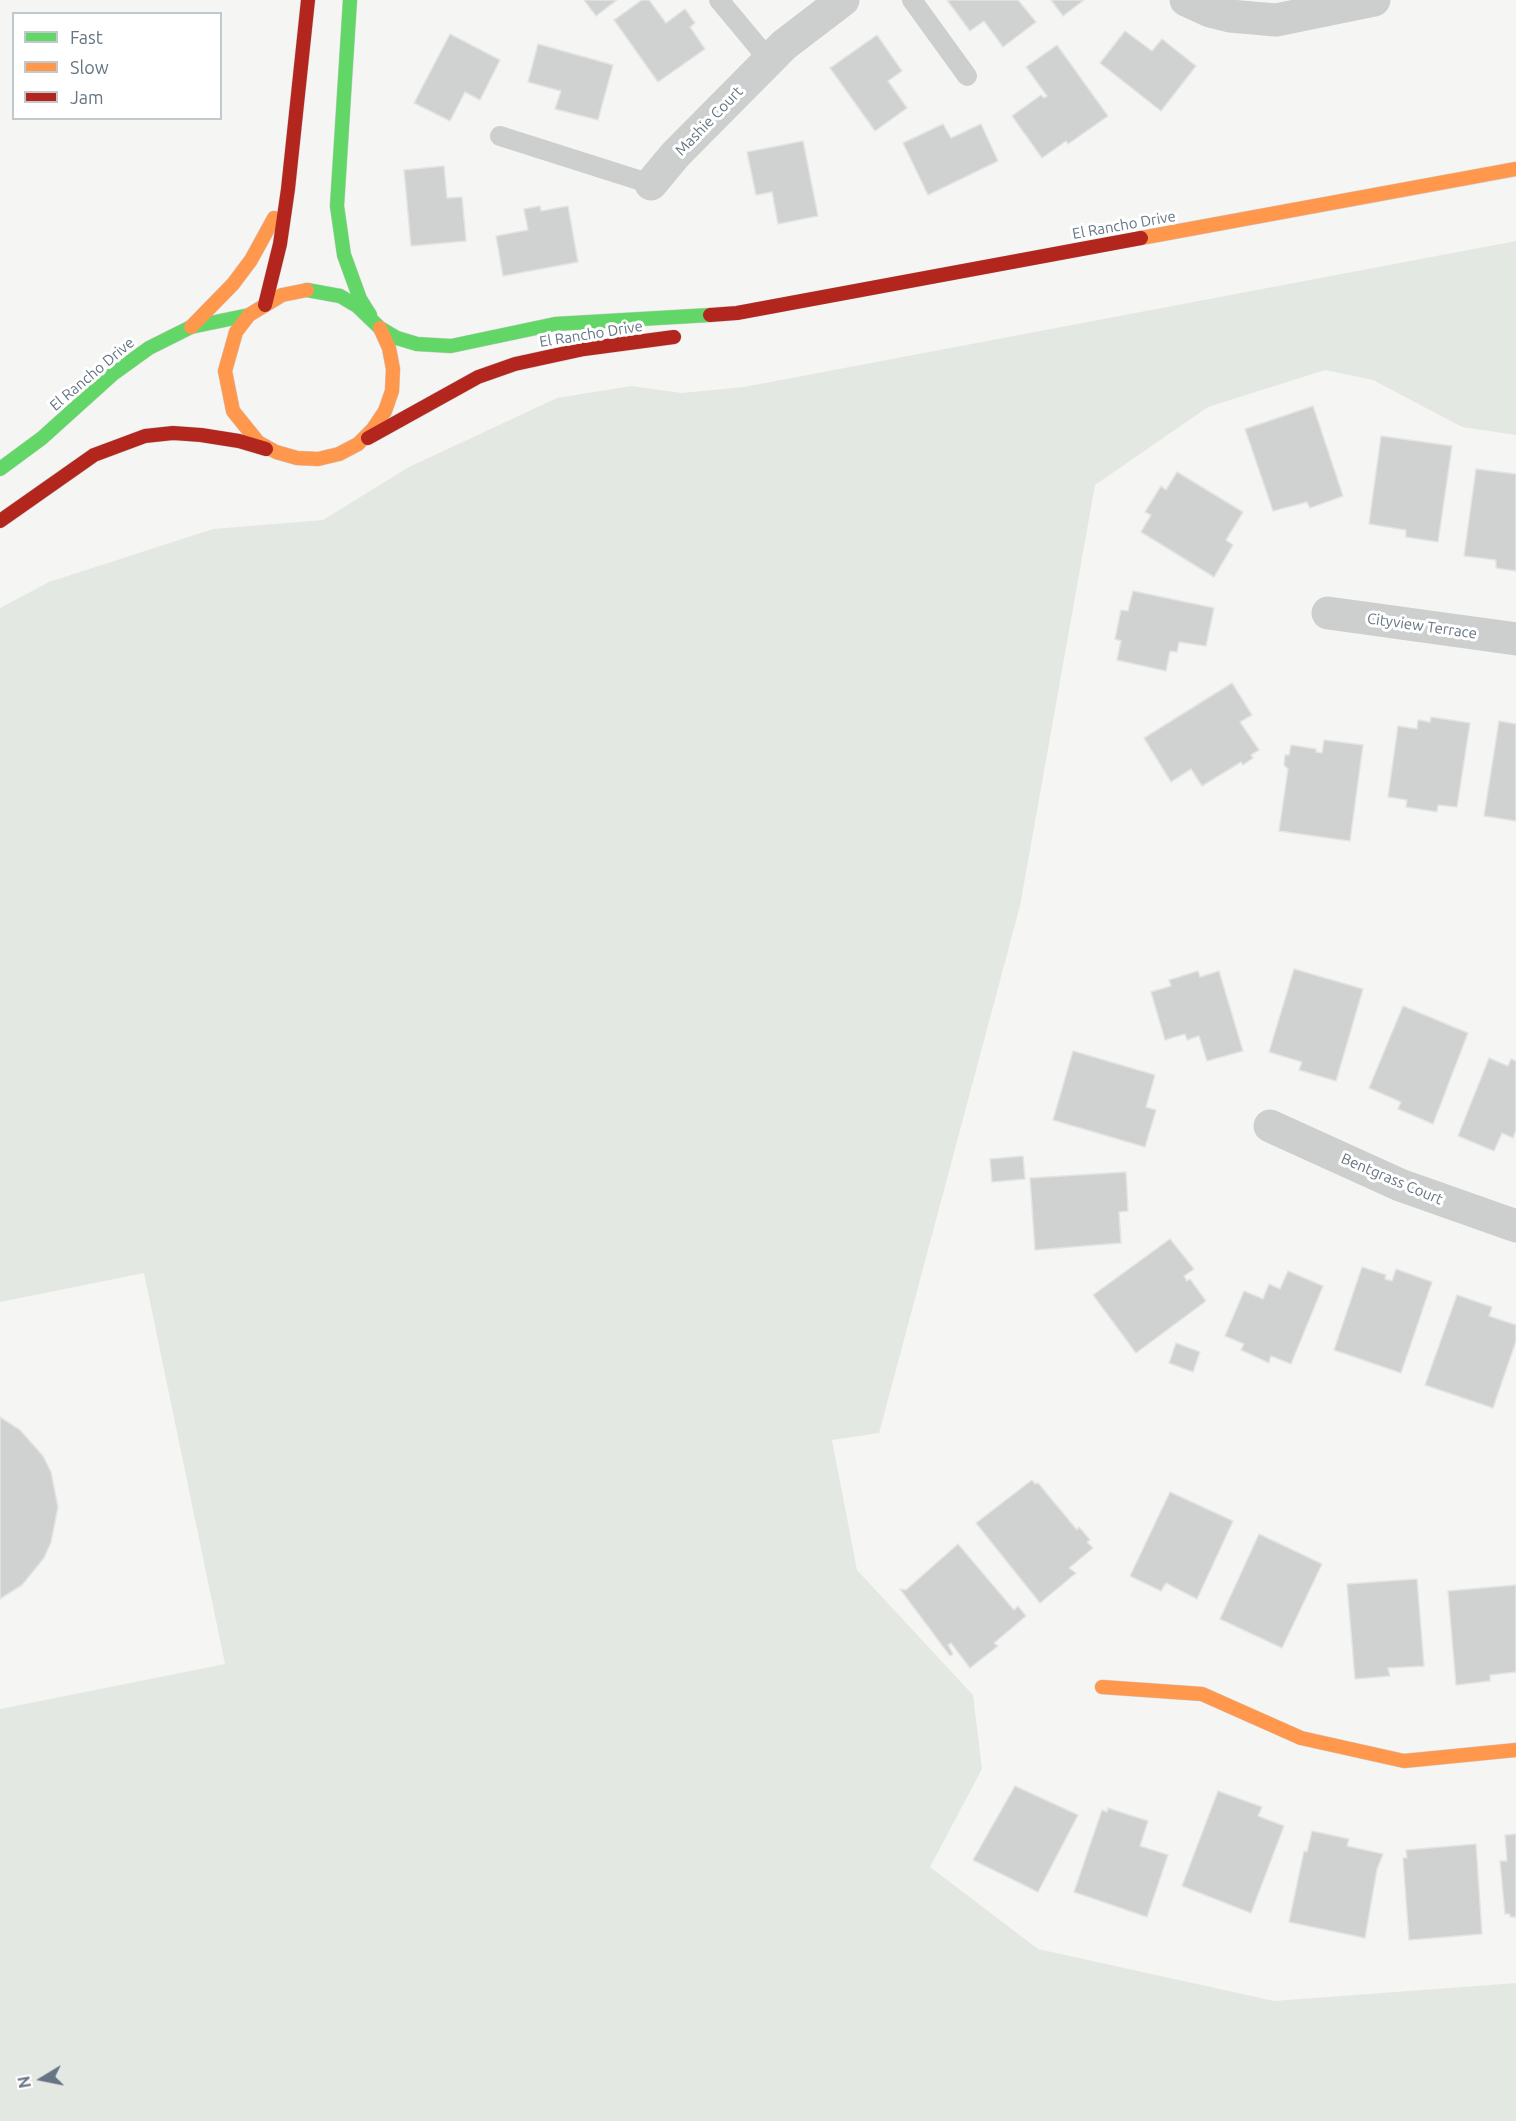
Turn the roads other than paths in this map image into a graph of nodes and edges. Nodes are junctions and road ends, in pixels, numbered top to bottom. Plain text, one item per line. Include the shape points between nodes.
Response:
1 (308, 0) edge
2 (350, 0) edge
3 (719, 0) edge
4 (843, 0) edge
5 (912, 0) edge
6 (1186, 0) edge
7 (1374, 0) edge
8 (769, 60) junction
9 (967, 76) dead end
10 (500, 136) dead end
11 (1516, 169) edge
12 (651, 184) joint
13 (288, 189) junction
14 (265, 305) junction
15 (737, 313) junction
16 (249, 315) junction
17 (376, 324) junction
18 (191, 327) junction
19 (358, 444) junction
20 (276, 452) junction
21 (0, 469) edge
22 (0, 521) edge
23 (1328, 613) dead end
24 (1516, 639) edge
25 (1270, 1126) dead end
26 (1516, 1226) edge
27 (1102, 1687) dead end
28 (1516, 1750) edge

1 - 13 main road
2 - 17 main road via 336,206 347,266
3 - 8 lane
4 - 8 street, Mashie Court
5 - 9 lane
6 - 7 street via 1230,16 1276,20
8 - 12 street, Mashie Court
10 - 12 lane
11 - 15 main road, El Rancho Drive
13 - 14 main road
13 - 18 main road via 251,260
14 - 16 main road, El Rancho Drive
14 - 17 main road, El Rancho Drive via 302,290 322,291 340,296
15 - 17 main road, El Rancho Drive via 555,324 451,346 417,344 397,338
15 - 19 main road, El Rancho Drive via 688,332 643,343 553,354 515,364 478,377
16 - 18 main road, El Rancho Drive
16 - 20 main road, El Rancho Drive via 236,332 229,351 226,391 244,428
17 - 19 main road, El Rancho Drive via 389,348 392,391 374,429
18 - 21 main road, El Rancho Drive via 149,348 113,374 42,438
19 - 20 main road, El Rancho Drive via 318,459
20 - 22 main road, El Rancho Drive via 201,435 145,436 94,455
23 - 24 street, Cityview Terrace
25 - 26 street, Bentgrass Court via 1400,1185
27 - 28 main road via 1202,1694 1301,1738 1404,1761

